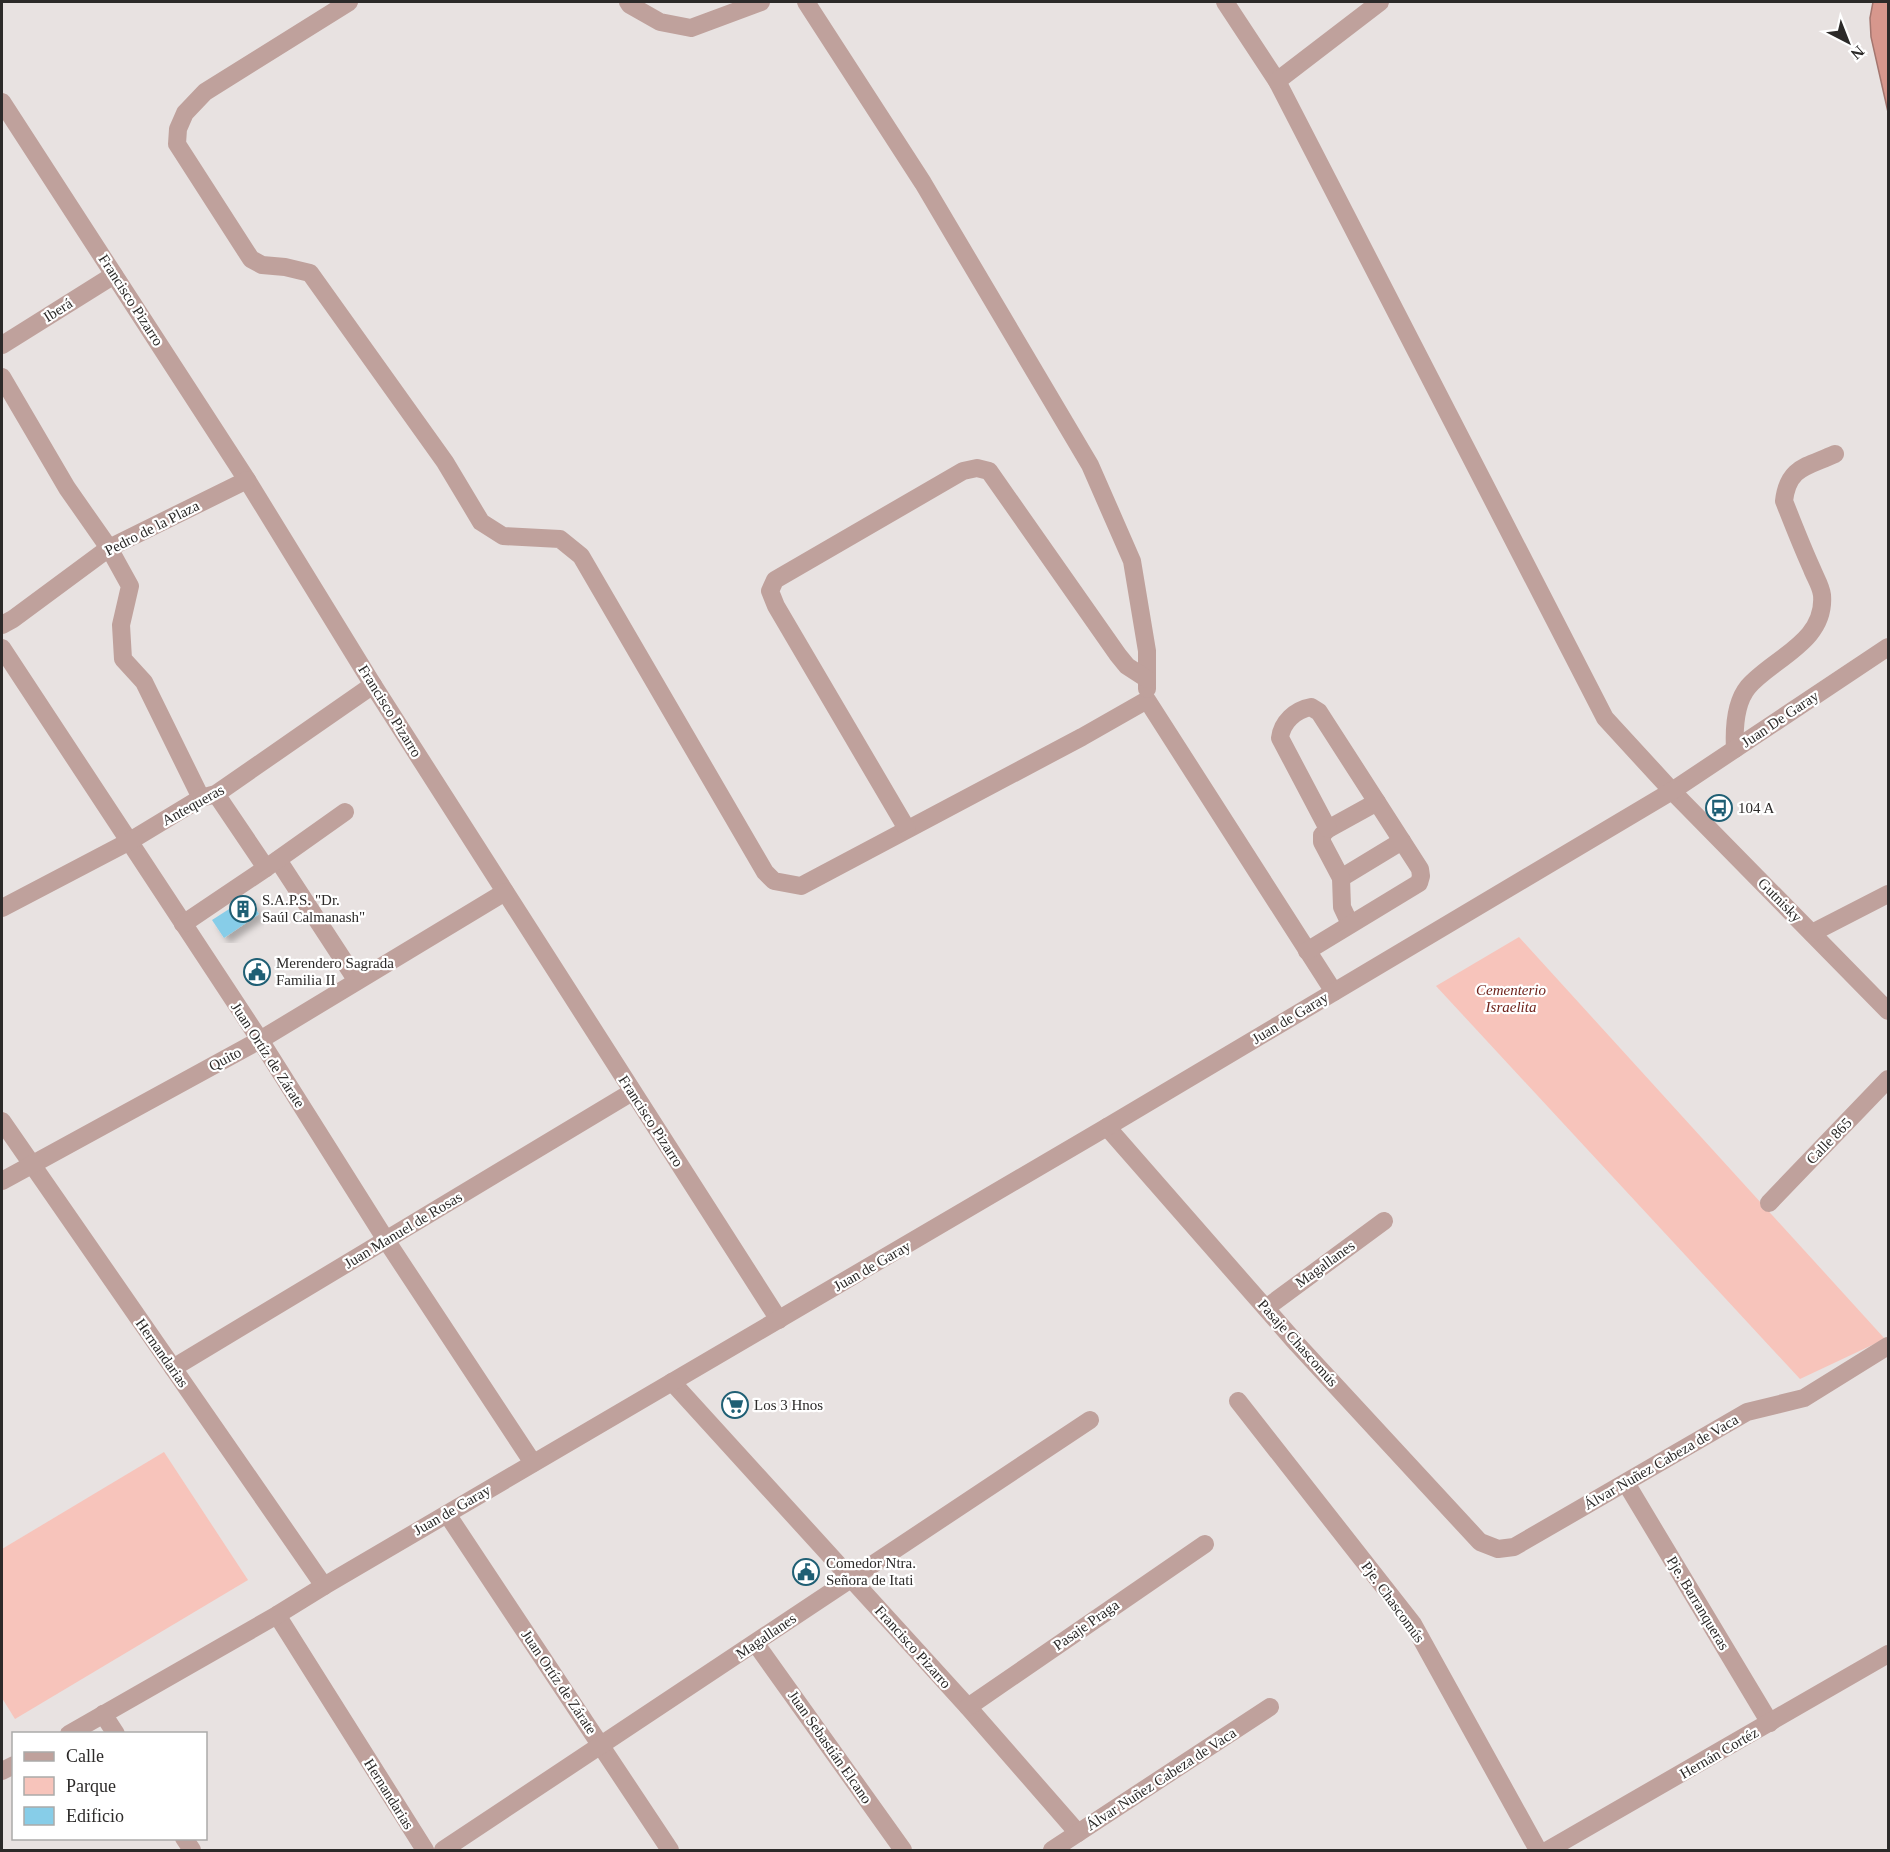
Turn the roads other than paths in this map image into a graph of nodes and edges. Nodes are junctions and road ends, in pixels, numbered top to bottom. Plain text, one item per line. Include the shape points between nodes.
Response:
1 (349, 2) edge
2 (628, 2) edge
3 (761, 2) edge
4 (806, 2) edge
5 (1225, 2) edge
6 (1380, 2) edge
7 (1277, 81) junction
8 (2, 102) edge
9 (114, 275) junction
10 (2, 345) edge
11 (2, 377) edge
12 (1835, 454) dead end
13 (247, 480) junction
14 (109, 548) junction
15 (2, 625) edge
16 (1888, 646) edge
17 (2, 648) edge
18 (1147, 679) junction
19 (373, 685) junction
20 (1147, 700) junction
21 (1734, 749) junction
22 (1672, 791) junction
23 (208, 796) junction
24 (1377, 802) junction
25 (345, 812) dead end
26 (907, 829) junction
27 (1328, 829) junction
28 (1402, 841) junction
29 (130, 842) junction
30 (272, 864) junction
31 (1341, 878) junction
32 (506, 892) junction
33 (1888, 894) edge
34 (2, 908) edge
35 (183, 924) junction
36 (1350, 924) junction
37 (1812, 933) junction
38 (1307, 951) junction
39 (357, 981) junction
40 (1334, 992) junction
41 (1888, 1011) edge
42 (260, 1040) junction
43 (1888, 1079) edge
44 (632, 1092) junction
45 (2, 1120) edge
46 (1107, 1127) junction
47 (31, 1164) junction
48 (2, 1181) edge
49 (1768, 1203) dead end
50 (1384, 1221) dead end
51 (386, 1240) junction
52 (1266, 1308) junction
53 (778, 1320) junction
54 (1888, 1346) edge
55 (173, 1368) junction
56 (672, 1382) junction
57 (1238, 1401) dead end
58 (1090, 1420) dead end
59 (533, 1463) junction
60 (1626, 1483) junction
61 (447, 1514) junction
62 (1205, 1544) dead end
63 (1498, 1549) joint
64 (850, 1578) junction
65 (324, 1586) junction
66 (277, 1615) junction
67 (756, 1644) junction
68 (1888, 1654) edge
69 (968, 1707) junction
70 (1270, 1707) dead end
71 (103, 1714) junction
72 (1770, 1723) junction
73 (72, 1732) edge
74 (115, 1732) edge
75 (601, 1745) junction
76 (1078, 1833) junction
77 (425, 1851) edge
78 (443, 1851) edge
79 (670, 1851) edge
80 (903, 1851) edge
81 (1052, 1851) edge
82 (1538, 1851) edge
83 (1548, 1851) edge

1 - 26 street via 205,92 185,113 178,129 177,144 250,259 262,265 310,273 446,462 481,522 503,536 560,539 581,556 765,872 774,881 801,886
2 - 3 street via 660,22 691,28
4 - 18 street via 923,183 1089,465 1132,561 1147,651
5 - 7 street, Gutnisky
6 - 7 street
7 - 22 street, Gutnisky via 1605,718
8 - 9 street, Francisco Pizarro
9 - 10 street, Iberá
9 - 13 street, Francisco Pizarro
11 - 14 street via 67,488
12 - 21 street via 1794,473 1786,485 1784,501 1822,593 1821,612 1814,629 1801,644 1747,689 1734,729
13 - 14 street, Pedro de la Plaza
13 - 19 street, Francisco Pizarro
14 - 15 street, Pedro de la Plaza
14 - 23 street via 130,586 121,625 123,659 144,682
16 - 21 street, Juan De Garay
17 - 29 street, Juan Ortíz de Zárate
18 - 20 street
18 - 26 street via 1122,661 988,471 977,468 963,471 775,580 770,591 776,606
19 - 23 street, Antequeras
19 - 32 street, Francisco Pizarro
20 - 26 street
20 - 38 street
21 - 22 street, Juan De Garay
22 - 37 street, Gutnisky
22 - 40 street, Juan de Garay
23 - 29 street, Antequeras
23 - 30 street
24 - 27 street
24 - 27 street via 1319,712 1311,707 1301,709 1285,723 1280,738
24 - 28 street
25 - 30 street
27 - 31 street via 1322,842
28 - 31 street
28 - 36 street via 1420,869 1419,883
29 - 34 street, Antequeras
29 - 35 street, Juan Ortíz de Zárate
30 - 35 street
30 - 39 street
31 - 36 street via 1342,907
32 - 39 street, Quito
32 - 44 street, Francisco Pizarro
33 - 37 street
35 - 42 street, Juan Ortíz de Zárate
36 - 38 street
37 - 41 street, Gutnisky
38 - 40 street
39 - 42 street, Quito
40 - 46 street, Juan de Garay
42 - 47 street, Quito
42 - 51 street, Juan Ortíz de Zárate
43 - 49 street, Calle 865
44 - 51 street, Juan Manuel de Rosas
44 - 53 street, Francisco Pizarro
45 - 47 street, Hernandarias
46 - 52 street, Pasaje Chascomús
46 - 53 street, Juan de Garay
47 - 48 street, Quito
47 - 55 street, Hernandarias
50 - 52 street, Magallanes
51 - 55 street, Juan Manuel de Rosas
51 - 59 street, Juan Ortíz de Zárate
52 - 63 street, Pasaje Chascomús via 1480,1542
53 - 56 street, Juan de Garay
54 - 60 street, Álvar Nuñez Cabeza de Vaca via 1804,1398 1747,1413
55 - 65 street, Hernandarias
56 - 59 street, Juan de Garay
56 - 64 street, Francisco Pizarro
57 - 82 street, Pje. Chascomús via 1413,1624
58 - 64 street, Magallanes
59 - 61 street, Juan de Garay
60 - 63 street, Álvar Nuñez Cabeza de Vaca via 1514,1547
60 - 72 street, Pje. Barranqueras
61 - 65 street, Juan de Garay
61 - 75 street, Juan Ortíz de Zárate
62 - 69 street, Pasaje Praga
64 - 67 street, Magallanes
64 - 69 street, Francisco Pizarro
65 - 66 street, Juan de Garay
66 - 71 street, Juan de Garay
66 - 77 street, Hernandarias
67 - 75 street, Magallanes
67 - 80 street, Juan Sebastián Elcano
68 - 72 street, Hernán Cortéz
69 - 76 street, Francisco Pizarro
70 - 76 street, Álvar Nuñez Cabeza de Vaca
71 - 73 street, Juan de Garay
71 - 74 street
72 - 83 street, Hernán Cortéz
75 - 78 street, Magallanes
75 - 79 street, Juan Ortíz de Zárate
76 - 81 street, Álvar Nuñez Cabeza de Vaca

